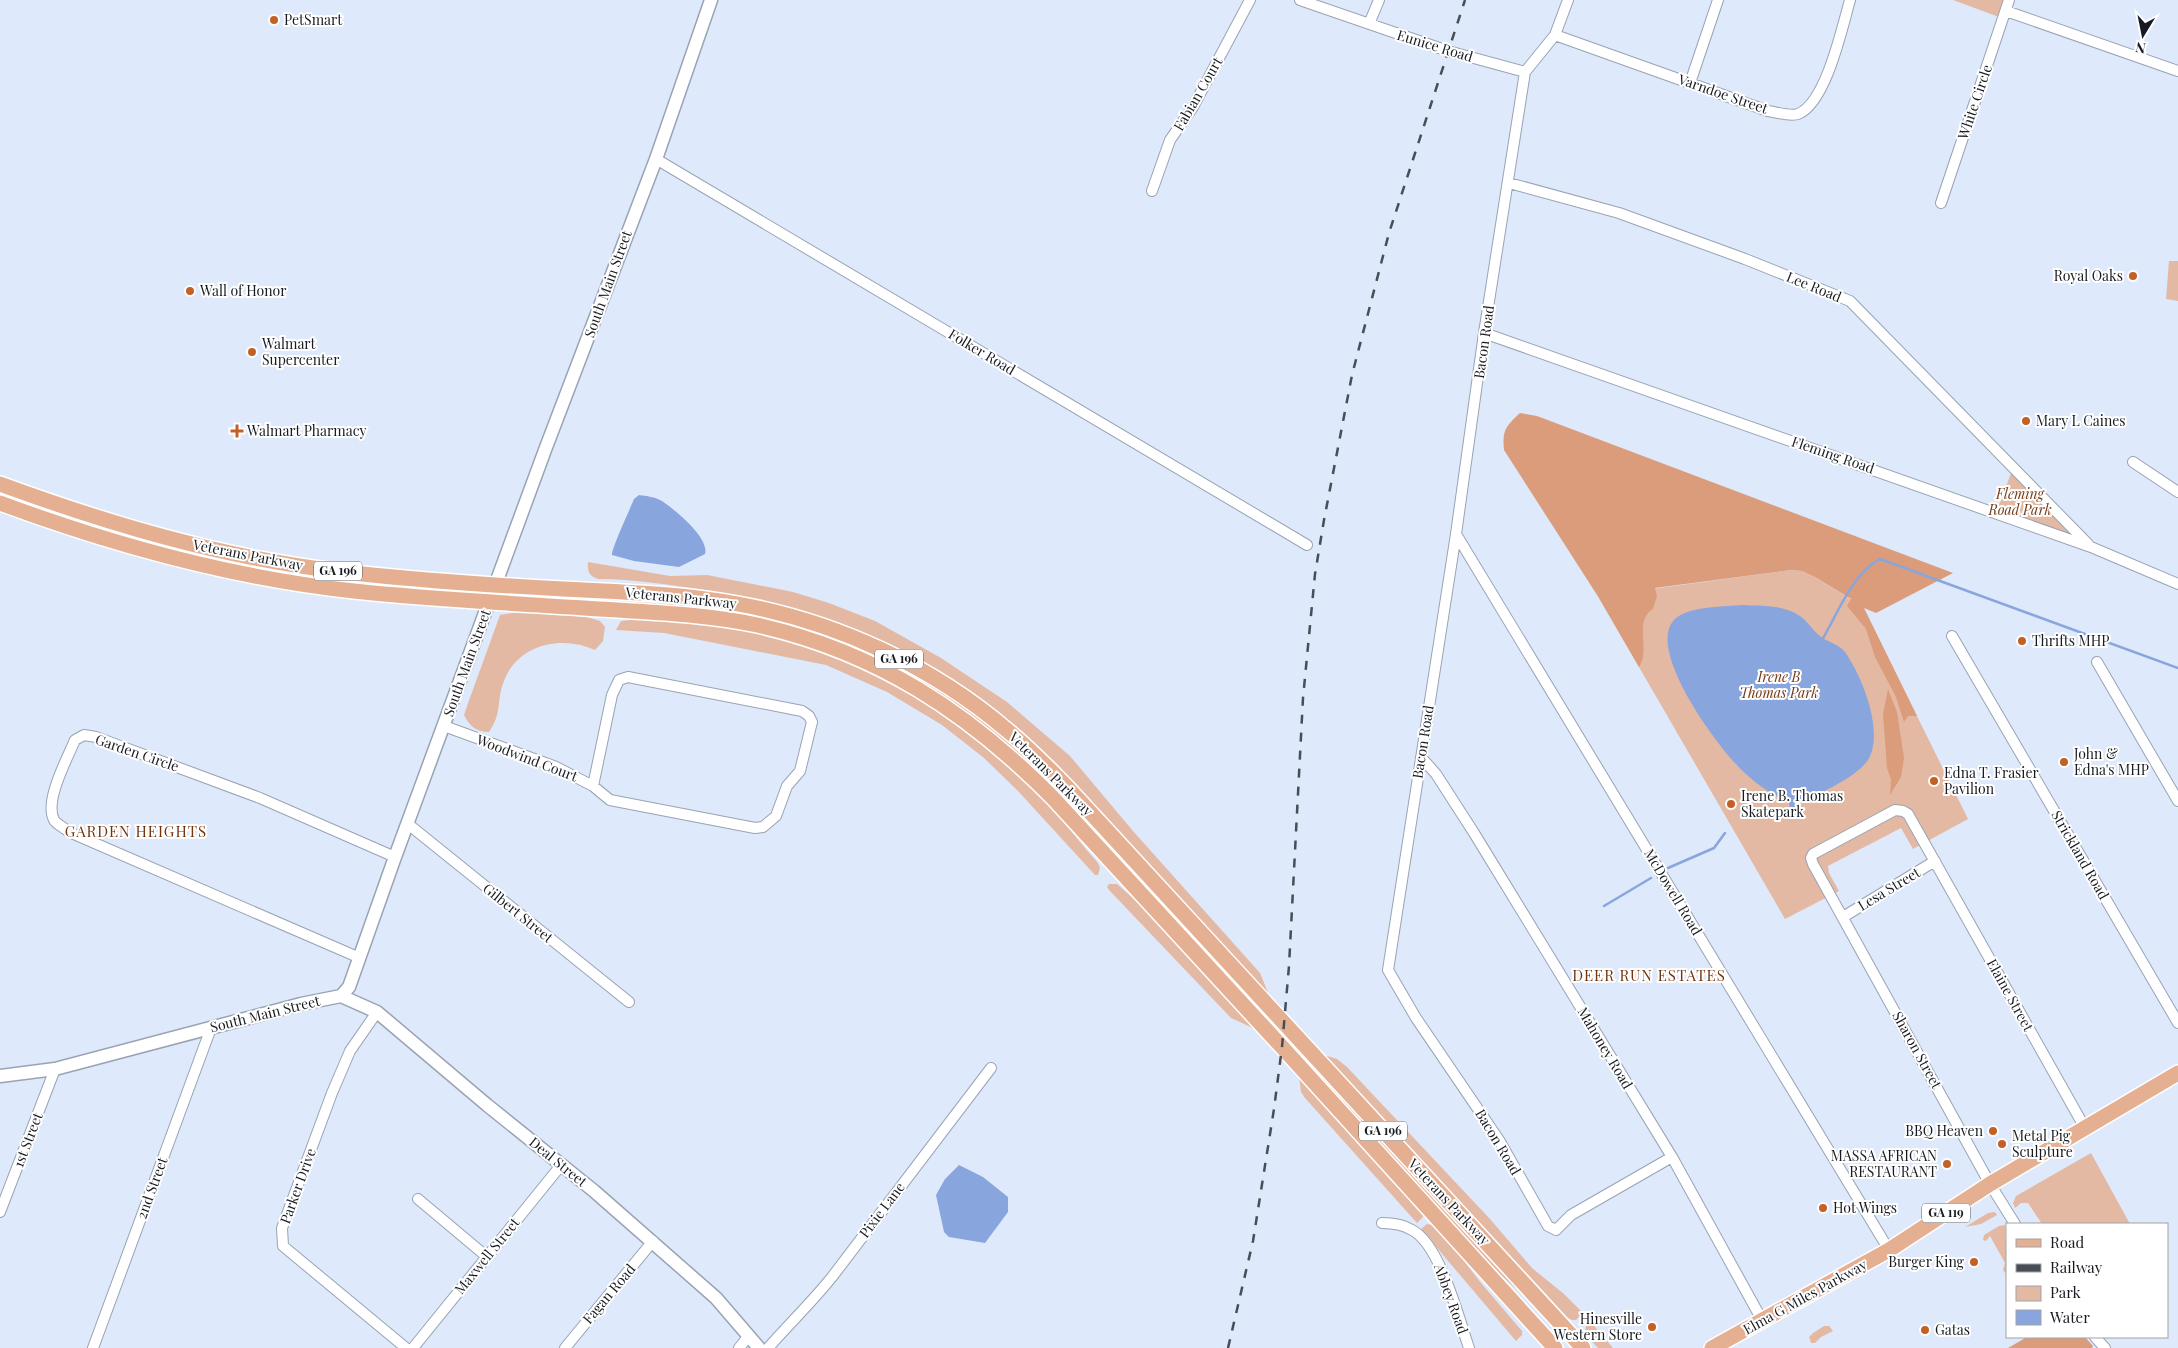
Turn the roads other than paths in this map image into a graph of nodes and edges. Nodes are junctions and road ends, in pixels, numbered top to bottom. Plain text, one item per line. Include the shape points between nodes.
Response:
1 (711, 0) edge
2 (1250, 0) edge
3 (1300, 0) edge
4 (1378, 0) edge
5 (1568, 0) edge
6 (1718, 0) edge
7 (1850, 0) edge
8 (2010, 0) edge
9 (2006, 11) junction
10 (1369, 24) junction
11 (1555, 35) junction
12 (2178, 71) edge
13 (1526, 72) junction
14 (1690, 83) junction
15 (656, 159) junction
16 (1509, 183) junction
17 (1152, 190) dead end
18 (1942, 203) dead end
19 (1484, 333) junction
20 (2133, 462) dead end
21 (0, 484) edge
22 (2178, 492) edge
23 (0, 503) edge
24 (1456, 534) junction
25 (1307, 545) dead end
26 (2091, 546) junction
27 (2178, 584) edge
28 (495, 586) junction
29 (489, 603) junction
30 (1952, 636) dead end
31 (2097, 662) dead end
32 (444, 726) junction
33 (1421, 757) junction
34 (593, 786) junction
35 (2178, 801) edge
36 (408, 824) junction
37 (394, 857) junction
38 (1935, 861) junction
39 (1843, 917) junction
40 (360, 958) junction
41 (341, 996) junction
42 (629, 1002) dead end
43 (377, 1012) junction
44 (2178, 1023) edge
45 (211, 1028) junction
46 (991, 1068) dead end
47 (55, 1069) junction
48 (2178, 1073) edge
49 (0, 1076) edge
50 (2085, 1128) junction
51 (1672, 1157) junction
52 (562, 1164) junction
53 (1990, 1184) junction
54 (418, 1199) dead end
55 (0, 1212) edge
56 (1382, 1223) dead end
57 (2014, 1223) edge
58 (654, 1241) junction
59 (1889, 1250) junction
60 (486, 1256) junction
61 (1762, 1320) junction
62 (748, 1337) junction
63 (2096, 1338) edge
64 (93, 1348) edge
65 (406, 1348) edge
66 (413, 1348) edge
67 (565, 1348) edge
68 (739, 1348) edge
69 (759, 1348) edge
70 (768, 1348) edge
71 (1469, 1348) edge
72 (1555, 1348) edge
73 (1583, 1348) edge
74 (1712, 1348) edge
75 (2105, 1348) edge

1 - 15 street, South Main Street
2 - 17 street, Fabian Court via 1194,107 1170,140
3 - 10 street, Eunice Road
4 - 10 street
5 - 11 street
6 - 14 street
7 - 14 street, Varndoe Street via 1824,83 1810,108 1796,115 1768,111
8 - 9 street, White Circle
9 - 12 street
9 - 18 street, White Circle
10 - 13 street, Eunice Road via 1448,51
11 - 13 street
11 - 14 street, Varndoe Street
13 - 16 street, Bacon Road
15 - 25 street, Folker Road
15 - 28 street, South Main Street
16 - 19 street, Bacon Road
16 - 26 street, Lee Road via 1619,213 1850,301
19 - 24 street, Bacon Road
19 - 26 street, Fleming Road
20 - 22 street
21 - 28 main road, Veterans Parkway / GA 196 via 90,516 246,556 336,571
23 - 29 main road, Veterans Parkway / GA 196 via 86,533 224,569 351,591
24 - 33 street, Bacon Road
24 - 59 street, McDowell Road
26 - 27 street, Fleming Road
28 - 29 street, South Main Street
28 - 73 main road, Veterans Parkway / GA 196 via 665,594 763,609 862,641 914,666 962,696 1007,730 1066,786
29 - 32 street, South Main Street
29 - 72 main road, Veterans Parkway / GA 196 via 680,613 759,626 856,657 905,681 952,710 1016,761 1064,810
30 - 44 street, Strickland Road
31 - 35 street
32 - 34 street, Woodwind Court via 556,767
32 - 36 street, South Main Street
33 - 51 street, Mahoney Road via 1464,818
33 - 51 street, Bacon Road via 1388,970 1416,1018 1499,1140 1548,1226 1556,1230 1571,1215
34 - 34 street, Woodwind Court via 610,800 763,827 776,816 786,786 800,771 812,722 802,711 628,677 619,680 612,695
36 - 37 street, South Main Street
36 - 42 street, Gilbert Street
37 - 40 street, South Main Street
37 - 40 street, Garden Circle via 260,798 84,735 74,740 50,805 54,821 69,832
38 - 39 street, Lesa Street
38 - 39 street, Elaine Street via 1908,814 1897,810 1814,854 1813,864
38 - 50 street, Elaine Street
39 - 53 street, Sharon Street
40 - 41 street, South Main Street via 349,987
41 - 43 street, Deal Street
41 - 45 street, South Main Street
43 - 52 street, Deal Street via 442,1069
43 - 65 street, Parker Drive via 350,1051 332,1093 282,1228 283,1246
45 - 47 street, South Main Street
45 - 64 street, 2nd Street
46 - 70 street, Pixie Lane via 832,1277
47 - 49 street, South Main Street
47 - 55 street, 1st Street
48 - 50 main road, Elma G Miles Parkway / GA 119
50 - 53 main road, Elma G Miles Parkway / GA 119
51 - 61 street, Mahoney Road
52 - 58 street, Deal Street
52 - 60 street, Maxwell Street
53 - 57 street, Sharon Street
53 - 59 main road, Elma G Miles Parkway / GA 119
54 - 60 street
56 - 71 street, Abbey Road via 1414,1230 1436,1256
58 - 62 street, Deal Street via 716,1298
58 - 67 street, Fagan Road
59 - 61 main road, Elma G Miles Parkway / GA 119
60 - 66 street, Maxwell Street
61 - 74 main road, Elma G Miles Parkway / GA 119
62 - 68 street
62 - 69 street, Deal Street
63 - 75 street

